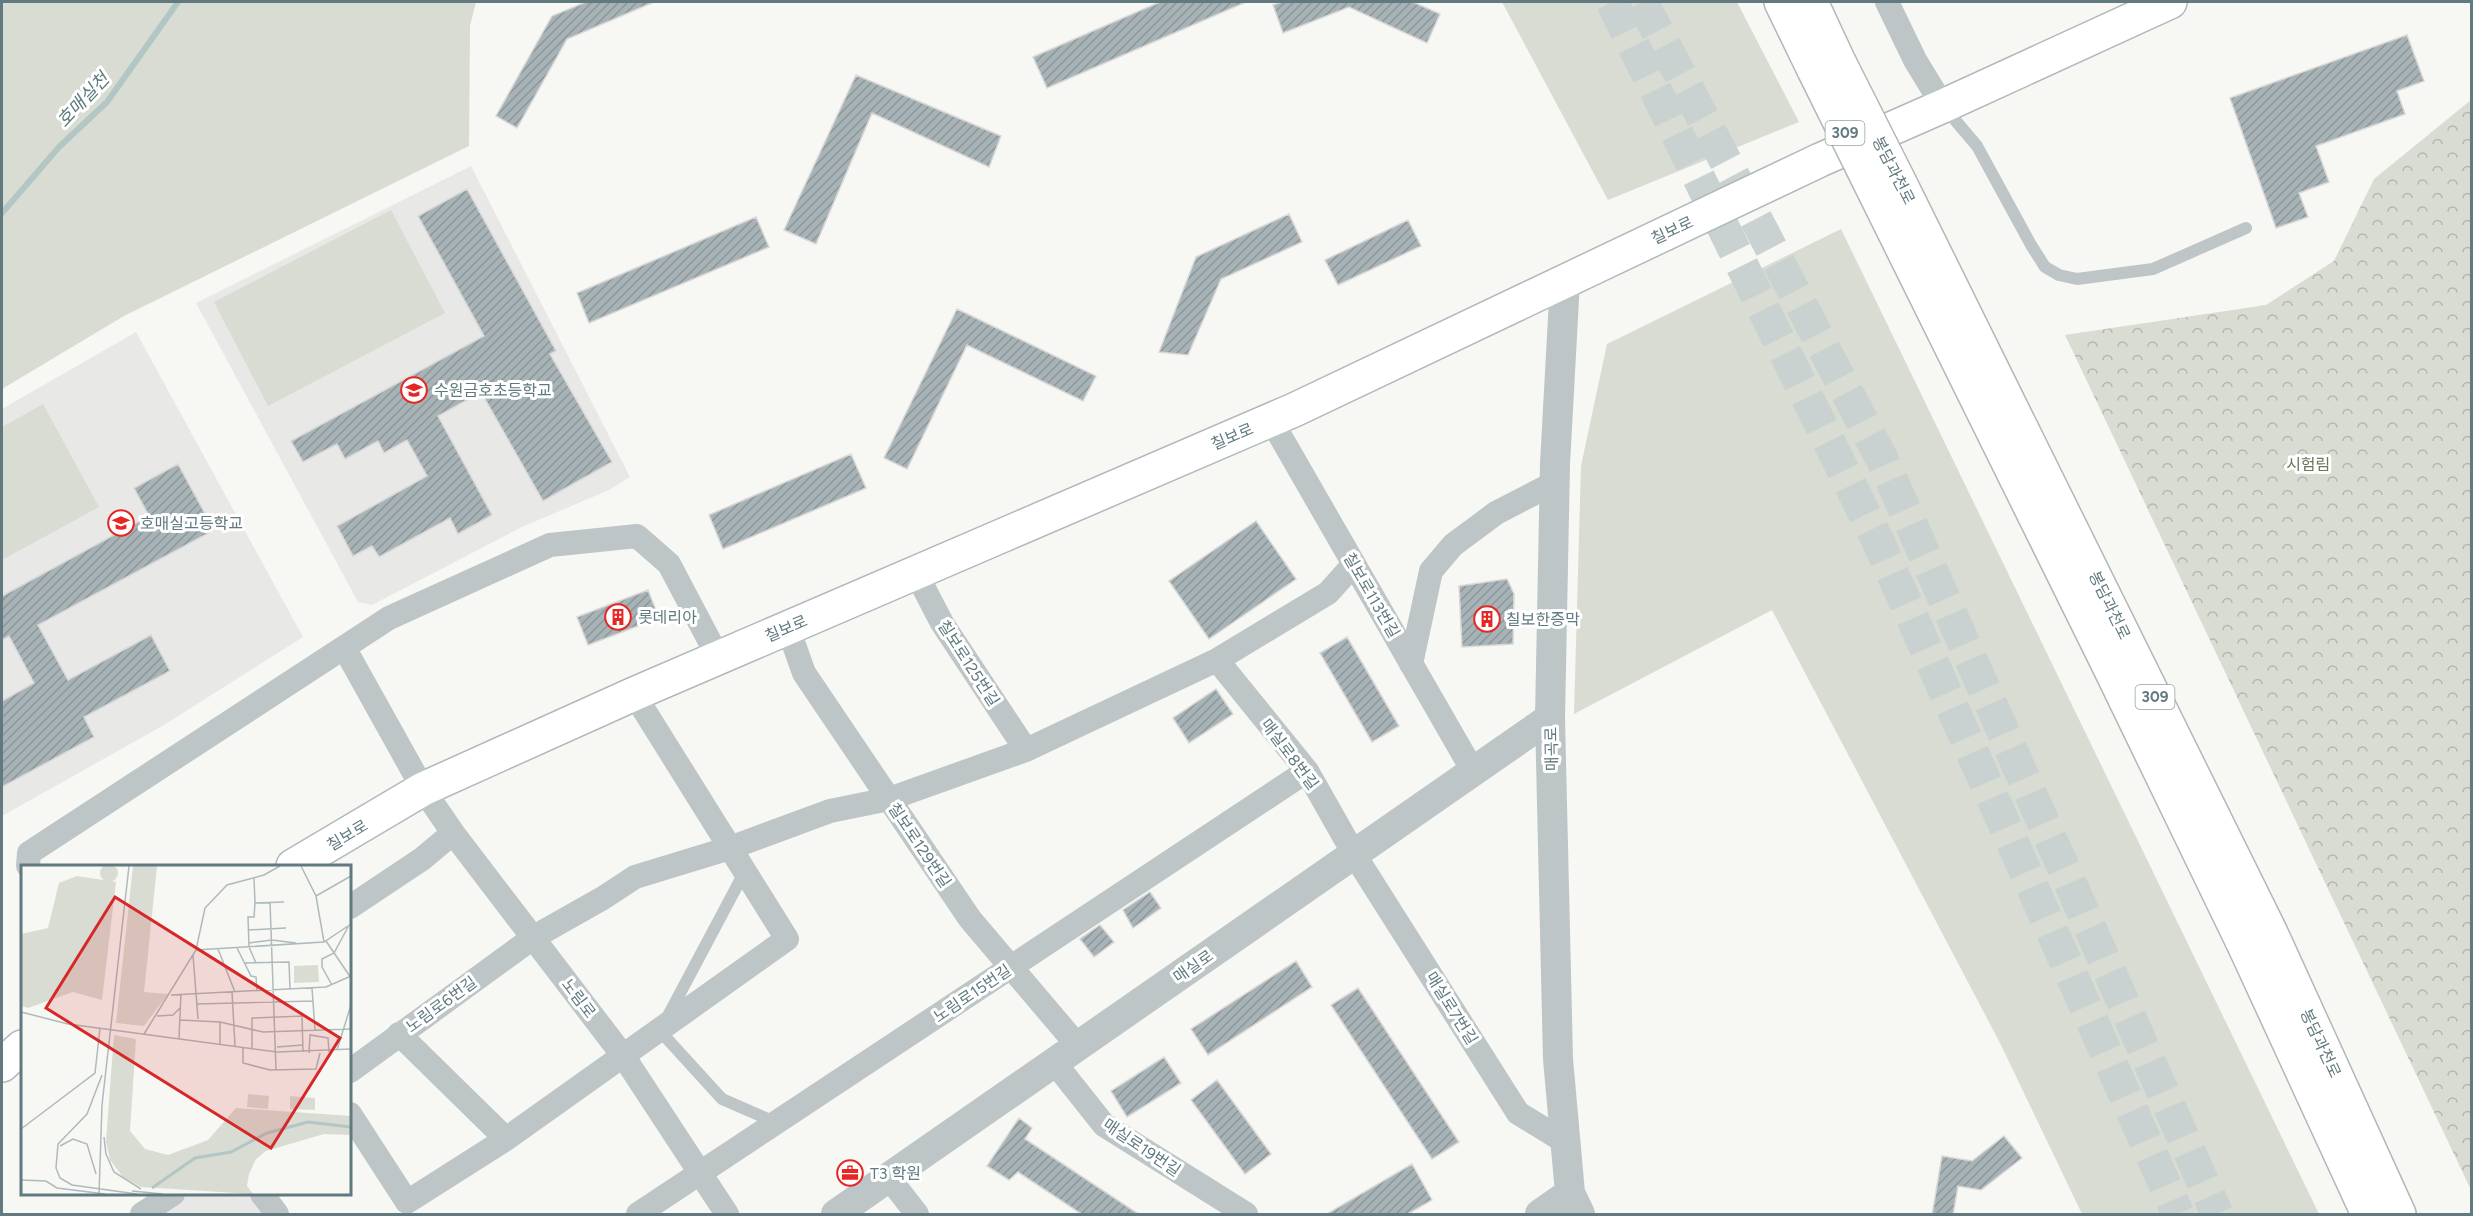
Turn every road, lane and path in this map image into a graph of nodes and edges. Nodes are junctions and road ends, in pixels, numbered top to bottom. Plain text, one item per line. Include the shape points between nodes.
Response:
1 (1781, 2) edge
2 (1811, 2) edge
3 (1887, 2) edge
4 (2170, 2) edge
5 (1826, 66) junction
6 (1943, 106) junction
7 (1888, 190) junction
8 (2246, 228) dead end
9 (1565, 281) junction
10 (1271, 420) junction
11 (1554, 483) junction
12 (1354, 564) junction
13 (916, 573) junction
14 (788, 627) junction
15 (345, 649) junction
16 (718, 657) junction
17 (1217, 660) junction
18 (1411, 664) junction
19 (634, 694) junction
20 (1550, 718) junction
21 (1026, 750) junction
22 (1307, 771) junction
23 (1473, 771) junction
24 (423, 789) junction
25 (889, 799) junction
26 (453, 833) junction
27 (730, 848) junction
28 (1354, 854) junction
29 (28, 865) edge
30 (296, 865) edge
31 (745, 871) junction
32 (351, 906) edge
33 (534, 937) junction
34 (1011, 967) junction
35 (660, 1031) junction
36 (399, 1034) junction
37 (1066, 1054) junction
38 (624, 1058) junction
39 (351, 1070) edge
40 (351, 1116) edge
41 (777, 1123) junction
42 (506, 1139) junction
43 (1567, 1143) junction
44 (700, 1174) junction
45 (889, 1178) junction
46 (172, 1195) edge
47 (263, 1195) edge
48 (1575, 1204) edge
49 (142, 1215) edge
50 (277, 1215) edge
51 (638, 1215) edge
52 (727, 1215) edge
53 (836, 1215) edge
54 (916, 1215) edge
55 (1246, 1215) edge
56 (1540, 1215) edge
57 (2368, 1215) edge
58 (2399, 1215) edge

1 - 5 main road, 봉담과천로 / 309
2 - 5 main road, 봉담과천로 / 309
3 - 6 street
4 - 6 main road, 칠보로
5 - 7 main road, 봉담과천로 / 309, bridge
6 - 8 lane via 1977,146 2045,267 2059,275 2077,279 2153,269
6 - 9 main road, 칠보로
7 - 57 main road, 봉담과천로 / 309
7 - 58 main road, 봉담과천로 / 309 via 2270,931
9 - 10 main road, 칠보로
9 - 11 street, 매곡로
10 - 12 street, 칠보로113번길
10 - 13 main road, 칠보로
11 - 18 street via 1496,513 1454,545 1431,571
11 - 20 street, 매곡로
12 - 17 street, 노림로6번길 via 1328,593
12 - 18 street, 칠보로113번길
13 - 14 main road, 칠보로
13 - 21 street, 칠보로125번길 via 942,623
14 - 16 main road, 칠보로
14 - 25 street, 칠보로129번길 via 804,673
15 - 16 street via 389,618 550,545 637,536 669,564
15 - 24 street, 노림로
15 - 29 street via 29,853
16 - 19 main road, 칠보로
17 - 21 street, 노림로6번길
17 - 22 street, 매실로8번길
18 - 23 street, 칠보로113번길
19 - 24 main road, 칠보로
19 - 27 street
20 - 23 street, 매실로
20 - 43 street, 매곡로 via 1558,1059
21 - 25 street, 노림로6번길
22 - 28 street, 매실로8번길
22 - 34 street, 노림로15번길
23 - 28 street, 매실로
24 - 26 street, 노림로
24 - 30 main road, 칠보로
25 - 27 street, 노림로6번길 via 830,811
25 - 34 street, 칠보로129번길 via 970,919
26 - 32 street via 422,859
26 - 33 street, 노림로
27 - 31 street
27 - 33 street, 노림로6번길 via 635,877
28 - 37 street, 매실로
28 - 43 street, 매실로7번길 via 1518,1113
31 - 35 lane
31 - 35 street via 787,939
33 - 36 street, 노림로6번길
33 - 38 street, 노림로
34 - 37 street, 칠보로129번길
34 - 41 street, 노림로15번길
35 - 38 street
35 - 41 lane via 722,1099
36 - 39 street, 노림로6번길
36 - 42 street
37 - 45 street, 매실로
37 - 55 street, 매실로19번길 via 1104,1125
38 - 42 street
38 - 44 street, 노림로
40 - 42 street via 407,1202
41 - 44 street, 노림로15번길
43 - 48 street, 매곡로
44 - 51 street, 노림로15번길
44 - 52 street, 노림로
45 - 53 street, 매실로
45 - 54 street
46 - 49 street
47 - 50 street
48 - 56 street

